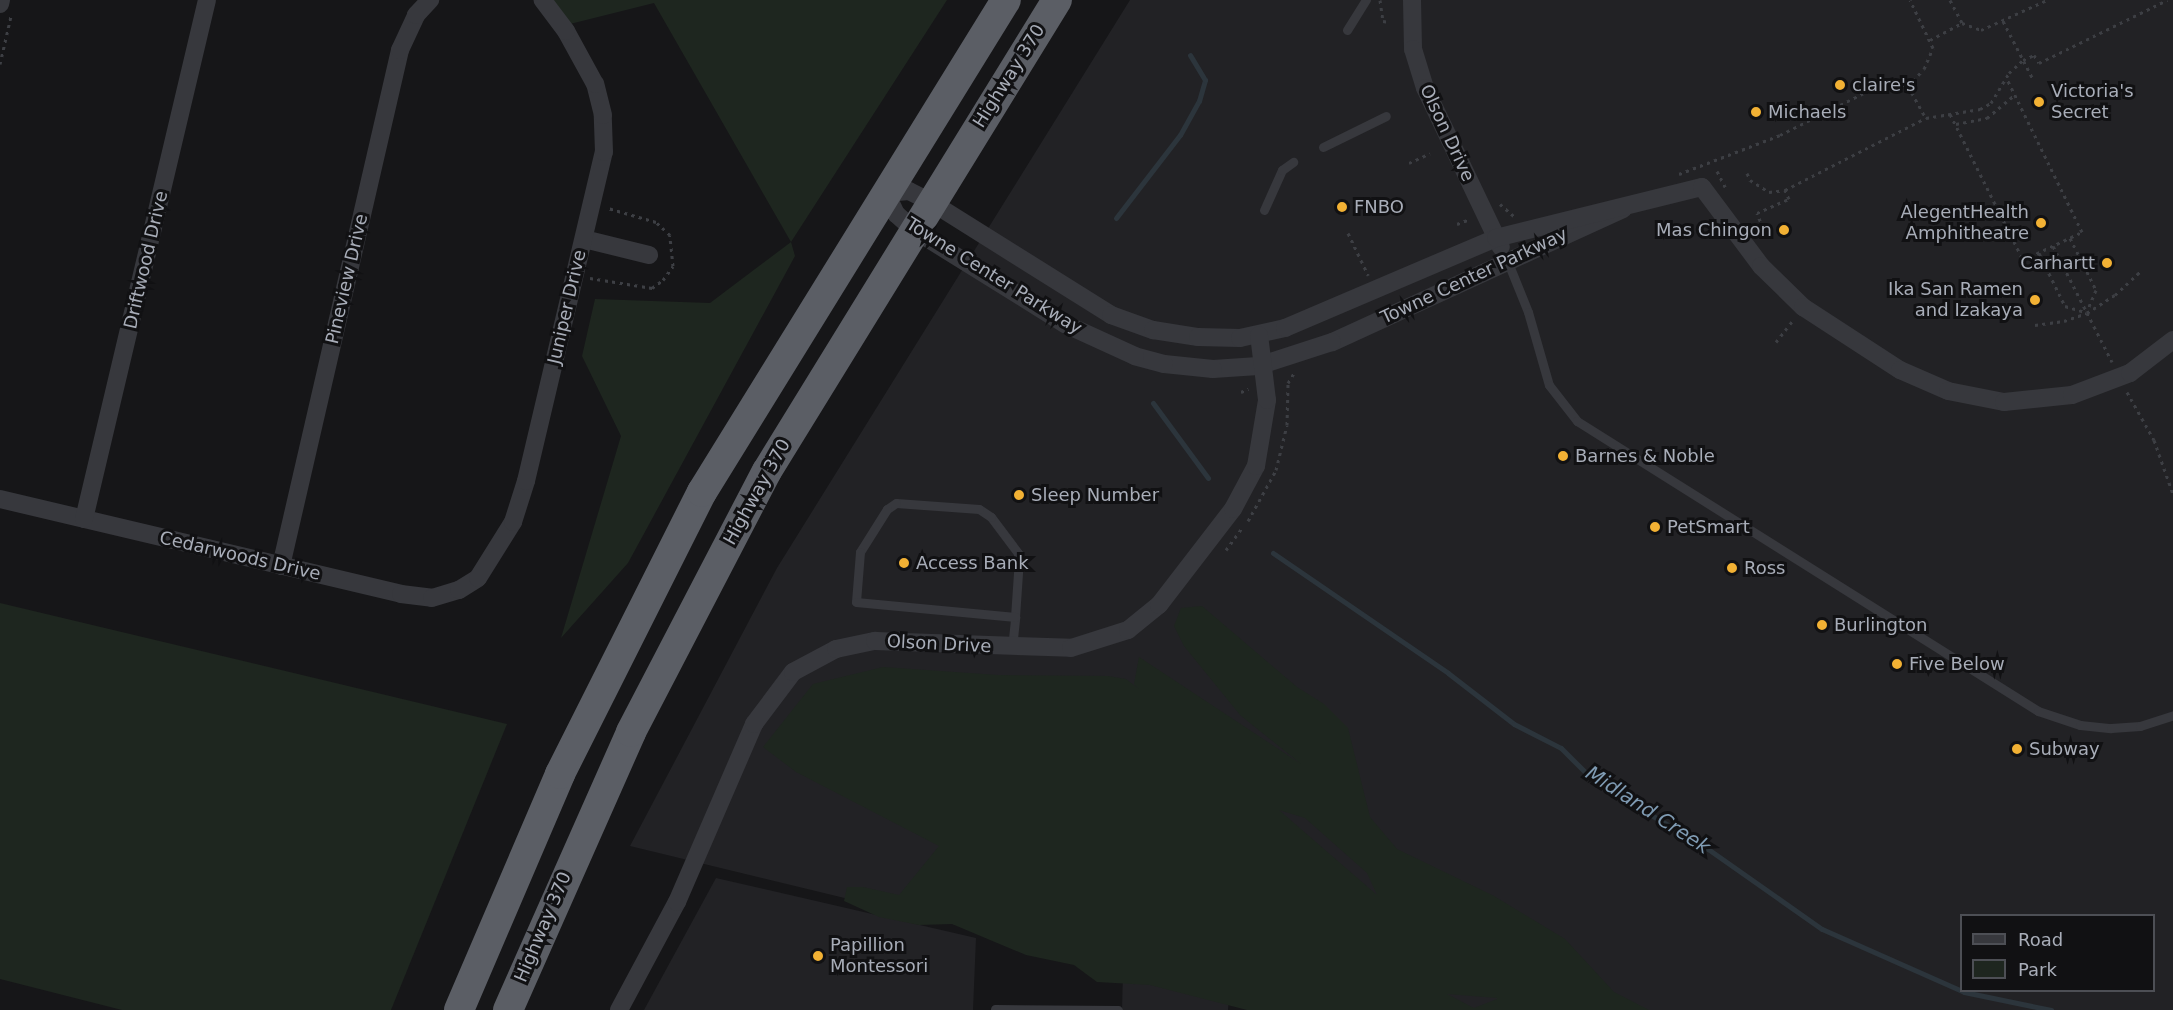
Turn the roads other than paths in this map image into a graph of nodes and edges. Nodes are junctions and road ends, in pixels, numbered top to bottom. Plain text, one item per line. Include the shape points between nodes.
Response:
1 (207, 0) edge
2 (430, 0) edge
3 (543, 0) edge
4 (1006, 0) edge
5 (1057, 0) edge
6 (1366, 0) edge
7 (1412, 0) edge
8 (1347, 30) dead end
9 (1386, 116) dead end
10 (1323, 147) dead end
11 (1293, 162) dead end
12 (886, 193) junction
13 (931, 202) junction
14 (1623, 208) junction
15 (1264, 210) dead end
16 (914, 230) junction
17 (1496, 238) junction
18 (584, 239) junction
19 (649, 255) dead end
20 (1507, 260) junction
21 (1259, 335) junction
22 (2173, 340) edge
23 (1264, 364) junction
24 (0, 499) edge
25 (84, 519) junction
26 (281, 566) junction
27 (478, 578) joint
28 (1015, 617) junction
29 (1012, 648) junction
30 (2173, 715) edge
31 (995, 1009) edge
32 (459, 1010) edge
33 (508, 1010) edge
34 (619, 1010) edge
35 (1118, 1010) edge

1 - 25 street, Driftwood Drive
2 - 26 street, Pineview Drive via 416,15 400,50
3 - 18 street, Juniper Drive via 566,31 595,84 603,115 604,152
4 - 12 highway
5 - 13 highway, Highway 370
6 - 8 lane
7 - 17 street, Olson Drive via 1413,49 1425,88
9 - 10 lane
11 - 15 lane via 1281,170
12 - 13 street, Towne Center Parkway via 909,191
12 - 16 street, Towne Center Parkway via 896,214
12 - 32 highway via 753,407 661,569 556,784
13 - 16 highway, Highway 370
13 - 21 street, Towne Center Parkway via 1068,291 1127,322 1198,337
14 - 17 street, Towne Center Parkway
14 - 20 street, Towne Center Parkway
14 - 22 street, Towne Center Parkway via 1702,187 1761,266 1814,317 1916,378 1966,396 2021,402 2072,396 2130,373
16 - 23 street, Towne Center Parkway via 1065,324 1135,356 1202,369
16 - 33 highway, Highway 370 via 767,471 670,652 582,837
17 - 20 street, Olson Drive
17 - 21 street, Towne Center Parkway via 1308,320
18 - 19 street
18 - 27 street, Juniper Drive via 513,522
20 - 23 street, Towne Center Parkway via 1332,342
20 - 30 lane via 1528,312 1549,385 1577,422 2038,711 2080,725 2111,728 2140,726
21 - 23 street, Olson Drive
23 - 29 street, Olson Drive via 1265,421 1256,466 1233,509 1173,590 1142,620 1108,639 1053,650
24 - 25 street, Cedarwoods Drive
25 - 26 street, Cedarwoods Drive
26 - 27 street, Cedarwoods Drive via 432,598 459,590
28 - 28 lane via 1018,553 986,512 896,503 887,508 860,552 856,602
28 - 29 lane
29 - 34 street, Olson Drive via 875,640 836,649 793,672 754,724 677,902
31 - 35 lane

